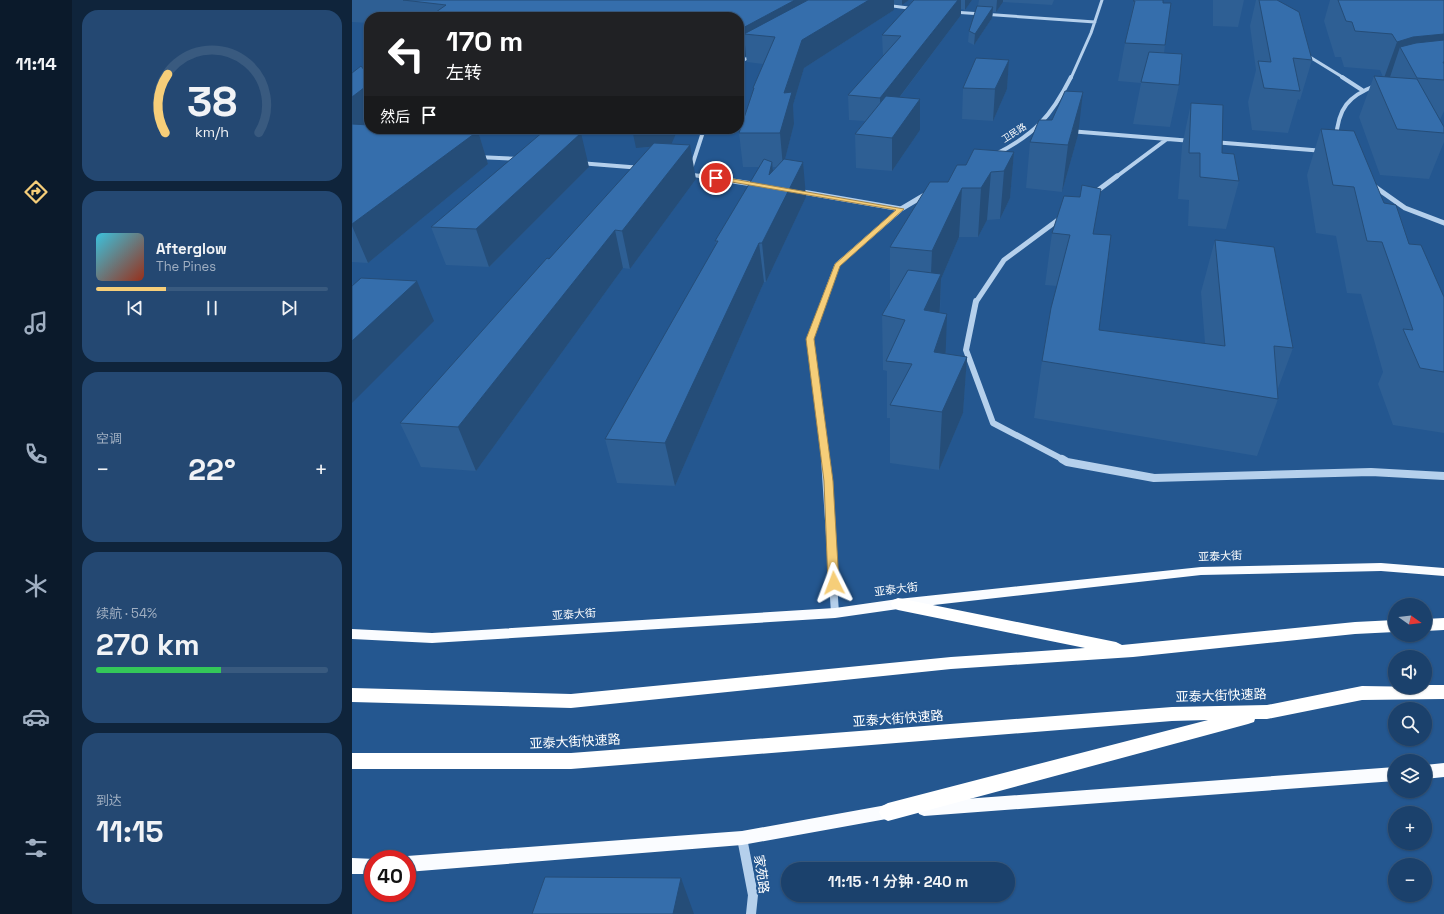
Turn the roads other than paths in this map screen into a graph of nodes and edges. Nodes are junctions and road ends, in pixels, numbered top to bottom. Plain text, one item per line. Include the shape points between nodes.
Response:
1 (1102, 0) edge
2 (884, 5) dead end
3 (922, 9) edge
4 (946, 11) edge
5 (1095, 22) junction
6 (1298, 50) edge
7 (759, 51) edge
8 (744, 60) edge
9 (1380, 84) edge
10 (1362, 90) junction
11 (1037, 128) junction
12 (1045, 129) edge
13 (1060, 130) edge
14 (702, 134) edge
15 (1167, 139) junction
16 (1198, 141) edge
17 (1205, 142) edge
18 (1336, 145) edge
19 (1328, 152) edge
20 (469, 156) edge
21 (523, 160) edge
22 (987, 160) edge
23 (576, 163) dead end
24 (644, 168) edge
25 (682, 173) edge
26 (689, 174) junction
27 (1366, 180) edge
28 (768, 186) edge
29 (792, 190) edge
30 (932, 190) edge
31 (1086, 199) edge
32 (901, 209) junction
33 (1067, 214) edge
34 (1444, 223) edge
35 (1444, 476) edge
36 (1444, 572) edge
37 (898, 604) junction
38 (835, 613) junction
39 (1444, 624) edge
40 (1432, 625) edge
41 (1388, 626) edge
42 (352, 634) edge
43 (1133, 651) junction
44 (1444, 692) edge
45 (352, 695) edge
46 (1267, 712) junction
47 (352, 761) edge
48 (1444, 770) edge
49 (1432, 771) edge
50 (1388, 775) edge
51 (888, 812) junction
52 (742, 838) junction
53 (416, 863) edge
54 (352, 866) edge
55 (364, 866) edge
56 (751, 914) edge

1 - 5 street, 卫民路
2 - 3 street
4 - 5 street
5 - 11 street, 卫民路 via 1085,52 1061,94
6 - 10 street
7 - 8 street
9 - 10 street
10 - 18 street via 1347,101 1336,121
11 - 12 street
11 - 22 street, 卫民路
13 - 15 street
14 - 26 street
15 - 16 street
15 - 31 street
17 - 19 street
20 - 21 street
23 - 24 street
25 - 26 street
26 - 28 street
27 - 34 street via 1405,208
29 - 32 street
30 - 32 street
32 - 38 street via 837,265 810,339 828,481
33 - 35 street via 1004,260 975,303 966,350 994,423 1067,462 1154,478 1371,472
36 - 37 main road, 亚泰大街 via 1381,568 1201,571
37 - 38 main road, 亚泰大街
37 - 43 highway
38 - 42 main road, 亚泰大街 via 432,638
39 - 40 highway
41 - 43 highway
43 - 45 highway via 951,663 571,701
44 - 46 highway, 亚泰大街快速路 via 1362,693
46 - 47 highway, 亚泰大街快速路 via 1172,714 571,761
46 - 51 highway
48 - 49 main road
50 - 51 main road
51 - 52 main road
52 - 53 main road
52 - 56 street, 家苑路 via 753,895
54 - 55 main road

